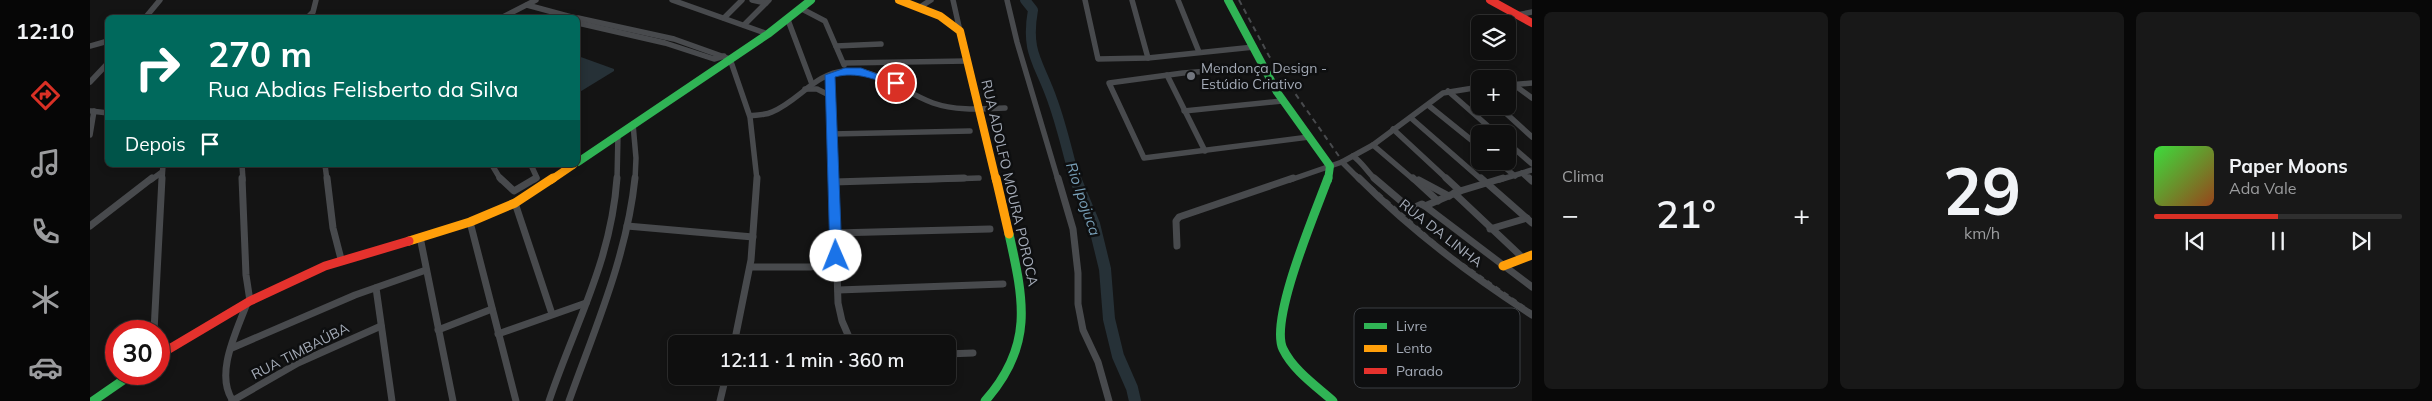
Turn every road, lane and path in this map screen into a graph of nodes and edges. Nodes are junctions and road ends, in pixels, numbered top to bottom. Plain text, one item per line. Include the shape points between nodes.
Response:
1 (160, 0) edge
2 (316, 0) edge
3 (536, 0) edge
4 (672, 0) edge
5 (742, 0) edge
6 (752, 0) edge
7 (811, 0) edge
8 (899, 0) edge
9 (931, 0) edge
10 (953, 0) edge
11 (1007, 0) edge
12 (1085, 0) edge
13 (1132, 0) edge
14 (1178, 0) edge
15 (1228, 0) edge
16 (1490, 0) edge
17 (767, 2) edge
18 (527, 5) junction
19 (920, 7) junction
20 (802, 10) junction
21 (1532, 12) edge
22 (148, 15) edge
23 (309, 15) edge
24 (507, 15) edge
25 (555, 15) edge
26 (1517, 15) junction
27 (580, 18) edge
28 (724, 18) junction
29 (788, 20) junction
30 (825, 21) joint
31 (580, 23) edge
32 (1532, 23) edge
33 (744, 25) junction
34 (960, 31) junction
35 (768, 34) junction
36 (105, 41) edge
37 (881, 44) dead end
38 (90, 46) edge
39 (836, 46) junction
40 (1254, 47) junction
41 (1199, 52) junction
42 (727, 58) junction
43 (1148, 58) junction
44 (967, 61) junction
45 (844, 63) junction
46 (105, 66) edge
47 (1262, 67) junction
48 (845, 71) junction
49 (830, 75) junction
50 (1167, 75) junction
51 (90, 82) edge
52 (1110, 83) joint
53 (1532, 83) edge
54 (812, 84) junction
55 (1516, 84) edge
56 (1471, 88) edge
57 (805, 89) junction
58 (1516, 89) edge
59 (1448, 91) junction
60 (831, 96) junction
61 (1532, 98) edge
62 (1282, 101) junction
63 (1428, 105) junction
64 (1005, 108) dead end
65 (977, 109) junction
66 (92, 111) edge
67 (1184, 111) junction
68 (105, 113) edge
69 (1508, 115) edge
70 (750, 116) junction
71 (1412, 118) junction
72 (633, 124) junction
73 (1487, 125) edge
74 (1393, 130) junction
75 (970, 131) dead end
76 (618, 134) junction
77 (832, 134) junction
78 (90, 135) edge
79 (1309, 137) junction
80 (1532, 137) edge
81 (1471, 140) edge
82 (1373, 145) junction
83 (1516, 150) edge
84 (1205, 152) junction
85 (1353, 156) junction
86 (580, 161) edge
87 (1342, 162) junction
88 (1532, 164) edge
89 (1330, 166) junction
90 (242, 167) edge
91 (325, 167) edge
92 (493, 167) edge
93 (532, 167) edge
94 (569, 167) edge
95 (163, 169) edge
96 (1507, 170) edge
97 (1532, 170) edge
98 (1522, 173) junction
99 (1409, 175) junction
100 (538, 176) joint
101 (1514, 176) junction
102 (980, 178) dead end
103 (1532, 181) edge
104 (834, 182) junction
105 (1488, 184) junction
106 (511, 191) joint
107 (1454, 193) junction
108 (1438, 201) junction
109 (515, 203) junction
110 (1425, 206) junction
111 (1529, 220) edge
112 (470, 222) junction
113 (90, 226) edge
114 (627, 226) junction
115 (990, 229) dead end
116 (1490, 229) junction
117 (836, 233) junction
118 (420, 237) junction
119 (753, 237) junction
120 (1177, 246) dead end
121 (1532, 255) edge
122 (1523, 258) junction
123 (341, 259) junction
124 (1503, 266) junction
125 (751, 267) junction
126 (811, 267) dead end
127 (426, 270) junction
128 (1003, 284) dead end
129 (1532, 287) edge
130 (376, 288) junction
131 (838, 290) junction
132 (249, 302) junction
133 (586, 303) junction
134 (492, 309) junction
135 (552, 314) junction
136 (1532, 315) edge
137 (155, 320) edge
138 (381, 326) junction
139 (438, 330) junction
140 (498, 334) junction
141 (736, 335) edge
142 (848, 335) edge
143 (170, 347) edge
144 (232, 348) junction
145 (973, 353) dead end
146 (956, 354) edge
147 (116, 385) edge
148 (724, 385) edge
149 (93, 401) edge
150 (232, 401) edge
151 (392, 401) edge
152 (453, 401) edge
153 (516, 401) edge
154 (549, 401) edge
155 (569, 401) edge
156 (720, 401) edge
157 (986, 401) edge
158 (1109, 401) edge
159 (1333, 401) edge

1 - 22 street
2 - 23 street
3 - 18 street
4 - 28 street
5 - 28 street
6 - 17 street
7 - 20 street
8 - 19 street
9 - 19 street
10 - 34 street
11 - 158 street via 1016,42 1073,229 1082,330 1098,362
12 - 43 street via 1098,59
13 - 43 street
14 - 41 street
15 - 40 street
16 - 26 street
17 - 33 street
18 - 24 street
18 - 25 street
19 - 34 street via 946,19
20 - 29 street
20 - 30 street
21 - 26 street
26 - 32 street
27 - 42 street via 674,39
28 - 33 street
29 - 35 street
29 - 54 street
30 - 39 street
31 - 42 street via 665,43 714,59
33 - 35 street
34 - 44 street, RUA ADOLFO MOURA POROCA
35 - 42 street
36 - 38 street
37 - 39 street
39 - 45 street
40 - 41 street
40 - 47 street
41 - 43 street
42 - 70 street
42 - 72 street
44 - 45 street
44 - 65 street, RUA ADOLFO MOURA POROCA
45 - 48 street
46 - 51 street
47 - 50 street
47 - 62 street
48 - 49 street
48 - 65 street via 880,76 934,103
49 - 54 street
49 - 60 street
50 - 52 street
50 - 67 street
52 - 84 street via 1144,158
53 - 55 street
54 - 57 street
56 - 59 street
57 - 60 street via 817,88
57 - 70 street via 772,111
58 - 61 street
59 - 63 street
59 - 73 street
60 - 77 street
62 - 67 street
62 - 79 street
63 - 71 street
63 - 81 street
64 - 65 street
65 - 157 street, RUA ADOLFO MOURA POROCA via 1023,303 1020,339 1012,364
66 - 68 street
66 - 78 street
67 - 84 street
69 - 80 street
70 - 119 street via 756,178
71 - 74 street
71 - 105 street
72 - 76 street
72 - 114 street via 636,140 634,180
74 - 82 street
74 - 107 street
75 - 77 street
76 - 86 street
76 - 133 street via 618,163 606,248
77 - 104 street
79 - 84 street
79 - 89 street
82 - 85 street
82 - 99 street
83 - 88 street
85 - 87 street
85 - 110 street via 1408,207
87 - 89 street
87 - 136 street, RUA DA LINHA via 1395,214 1432,244
89 - 120 street via 1179,216 1176,221
89 - 159 street via 1283,316 1280,342 1292,360
90 - 132 street
91 - 123 street via 333,228
92 - 106 street
93 - 100 street
94 - 109 street
95 - 113 street
95 - 137 street
96 - 101 street
97 - 98 street
98 - 101 street
98 - 103 street
99 - 107 street
99 - 108 street
100 - 106 street via 521,189
101 - 105 street
102 - 104 street
104 - 117 street
105 - 107 street
105 - 111 street
107 - 108 street
107 - 116 street
108 - 110 street
109 - 112 street
109 - 135 street
110 - 124 street
111 - 116 street
112 - 118 street
112 - 134 street
114 - 119 street
114 - 155 street via 619,262
115 - 117 street
116 - 122 street
117 - 131 street
118 - 123 street
118 - 127 street
119 - 125 street
121 - 122 street
122 - 124 street
123 - 132 street
124 - 129 street
125 - 126 street
125 - 141 street
127 - 130 street
127 - 139 street
128 - 131 street
130 - 138 street
130 - 144 street
131 - 142 street via 842,321
132 - 143 street
132 - 144 street
133 - 135 street
133 - 154 street
134 - 139 street
134 - 140 street
135 - 140 street
138 - 150 street, RUA TIMBAÚBA via 298,363
138 - 151 street
139 - 152 street
140 - 153 street
144 - 150 street via 224,385
145 - 146 street
147 - 149 street
148 - 156 street

